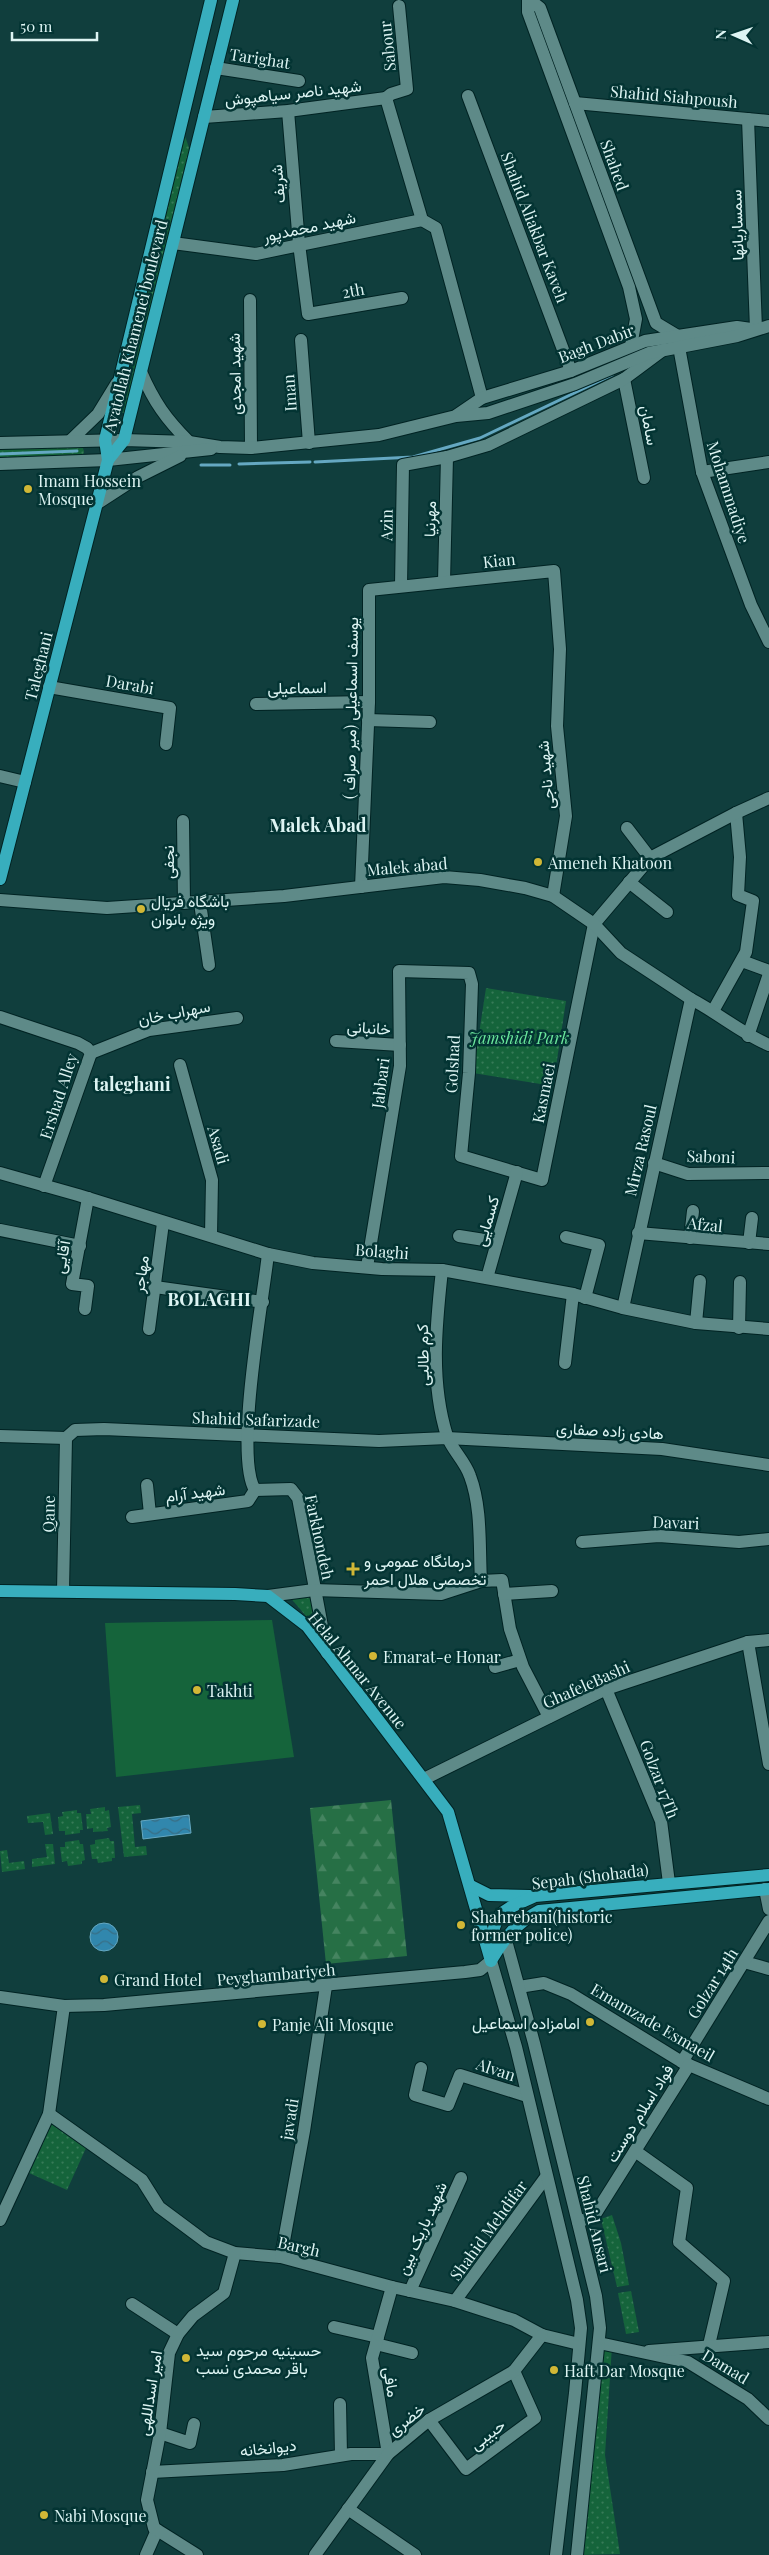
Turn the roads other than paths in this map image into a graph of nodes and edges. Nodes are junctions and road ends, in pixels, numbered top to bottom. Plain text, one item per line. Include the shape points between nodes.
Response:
1 (211, 0) edge
2 (225, 0) edge
3 (233, 0) edge
4 (529, 0) edge
5 (399, 6) dead end
6 (217, 65) junction
7 (299, 81) dead end
8 (468, 96) dead end
9 (386, 98) junction
10 (576, 103) junction
11 (288, 111) junction
12 (204, 116) junction
13 (748, 119) junction
14 (769, 121) edge
15 (596, 159) junction
16 (584, 165) junction
17 (422, 220) junction
18 (173, 243) junction
19 (298, 244) junction
20 (402, 298) dead end
21 (250, 300) dead end
22 (308, 314) joint
23 (769, 326) edge
24 (756, 329) junction
25 (301, 340) dead end
26 (677, 341) junction
27 (631, 346) junction
28 (126, 348) junction
29 (146, 350) junction
30 (663, 350) junction
31 (571, 370) junction
32 (141, 372) junction
33 (624, 379) junction
34 (119, 381) junction
35 (482, 398) junction
36 (456, 416) junction
37 (105, 440) junction
38 (124, 440) junction
39 (70, 441) junction
40 (0, 443) edge
41 (309, 444) junction
42 (189, 447) junction
43 (251, 448) junction
44 (447, 456) junction
45 (108, 460) junction
46 (769, 462) edge
47 (0, 464) edge
48 (702, 472) junction
49 (644, 478) dead end
50 (98, 503) junction
51 (444, 582) junction
52 (401, 586) junction
53 (369, 590) joint
54 (769, 642) edge
55 (560, 649) joint
56 (49, 687) junction
57 (369, 702) junction
58 (256, 704) dead end
59 (368, 720) junction
60 (430, 722) dead end
61 (166, 744) dead end
62 (0, 776) edge
63 (25, 782) junction
64 (769, 798) edge
65 (736, 813) junction
66 (183, 821) dead end
67 (626, 828) dead end
68 (650, 858) junction
69 (0, 880) edge
70 (629, 882) junction
71 (361, 887) junction
72 (553, 896) junction
73 (0, 900) edge
74 (200, 902) junction
75 (184, 903) junction
76 (667, 912) dead end
77 (594, 924) junction
78 (742, 961) junction
79 (210, 965) dead end
80 (769, 972) edge
81 (469, 973) joint
82 (691, 999) junction
83 (713, 1011) junction
84 (0, 1017) edge
85 (237, 1018) dead end
86 (748, 1036) junction
87 (336, 1041) dead end
88 (400, 1045) junction
89 (769, 1045) edge
90 (91, 1053) junction
91 (180, 1065) dead end
92 (654, 1163) junction
93 (517, 1172) junction
94 (0, 1173) edge
95 (769, 1173) edge
96 (44, 1186) junction
97 (88, 1198) junction
98 (693, 1211) dead end
99 (752, 1218) dead end
100 (163, 1223) junction
101 (0, 1230) edge
102 (638, 1233) junction
103 (211, 1235) junction
104 (459, 1236) dead end
105 (566, 1237) dead end
106 (690, 1238) junction
107 (497, 1242) junction
108 (749, 1244) junction
109 (769, 1244) edge
110 (80, 1246) junction
111 (268, 1254) junction
112 (367, 1267) junction
113 (442, 1270) junction
114 (487, 1278) junction
115 (700, 1281) dead end
116 (740, 1282) dead end
117 (155, 1288) junction
118 (572, 1294) junction
119 (585, 1298) junction
120 (262, 1302) junction
121 (623, 1308) junction
122 (85, 1309) dead end
123 (696, 1323) junction
124 (739, 1328) junction
125 (769, 1329) edge
126 (149, 1330) dead end
127 (565, 1363) dead end
128 (0, 1436) edge
129 (246, 1436) junction
130 (66, 1438) junction
131 (447, 1438) junction
132 (769, 1465) edge
133 (147, 1485) dead end
134 (255, 1490) junction
135 (150, 1514) junction
136 (132, 1517) dead end
137 (769, 1539) edge
138 (582, 1542) dead end
139 (481, 1581) junction
140 (314, 1590) junction
141 (0, 1591) edge
142 (63, 1591) junction
143 (552, 1592) dead end
144 (504, 1594) junction
145 (268, 1596) junction
146 (769, 1640) edge
147 (748, 1642) junction
148 (327, 1653) junction
149 (520, 1660) junction
150 (495, 1667) dead end
151 (606, 1689) junction
152 (549, 1718) junction
153 (769, 1764) edge
154 (424, 1779) junction
155 (769, 1875) edge
156 (669, 1883) junction
157 (471, 1886) junction
158 (767, 1889) edge
159 (535, 1896) junction
160 (769, 1910) edge
161 (480, 1918) junction
162 (769, 1921) edge
163 (492, 1926) junction
164 (505, 1937) junction
165 (491, 1961) junction
166 (744, 1962) junction
167 (769, 1969) edge
168 (326, 1986) junction
169 (519, 1987) junction
170 (0, 1998) edge
171 (64, 2006) junction
172 (534, 2042) junction
173 (516, 2047) junction
174 (685, 2063) junction
175 (421, 2068) dead end
176 (527, 2096) junction
177 (769, 2100) edge
178 (49, 2114) junction
179 (635, 2151) junction
180 (546, 2177) junction
181 (461, 2178) dead end
182 (0, 2220) edge
183 (578, 2222) junction
184 (235, 2253) junction
185 (280, 2257) junction
186 (392, 2287) junction
187 (410, 2291) junction
188 (456, 2301) junction
189 (132, 2304) dead end
190 (334, 2327) dead end
191 (178, 2334) junction
192 (542, 2335) junction
193 (377, 2341) junction
194 (769, 2342) edge
195 (599, 2343) junction
196 (579, 2344) junction
197 (709, 2345) junction
198 (640, 2352) junction
199 (412, 2353) dead end
200 (514, 2371) junction
201 (340, 2404) dead end
202 (429, 2420) junction
203 (769, 2420) edge
204 (194, 2424) dead end
205 (160, 2433) junction
206 (388, 2454) junction
207 (341, 2455) junction
208 (152, 2472) junction
209 (348, 2509) junction
210 (157, 2530) junction
211 (146, 2555) edge
212 (197, 2555) edge
213 (315, 2555) edge
214 (415, 2555) edge
215 (556, 2555) edge
216 (577, 2555) edge

1 - 28 main road, Ayatollah Khamenei boulevard
2 - 6 main road via 218,34
3 - 6 main road, Ayatollah Khamenei boulevard
4 - 10 street, Shahed via 540,8
4 - 16 street, Shahed via 528,12
5 - 9 street, Sabour via 407,89
6 - 7 street, Tarighat
6 - 12 main road, Ayatollah Khamenei boulevard
8 - 31 street, Shahid Aliakbar Kaveh
9 - 11 street, شهید ناصر سیاهپوش
9 - 17 street
10 - 13 street, Shahid Siahpoush
10 - 15 street, Shahed
11 - 12 street, شهید ناصر سیاهپوش
11 - 19 street, شریف
12 - 18 main road, Ayatollah Khamenei boulevard
13 - 14 street, Shahid Siahpoush
13 - 24 street, سمساریانها
15 - 16 street via 592,167
15 - 26 street, Shahed via 656,323
16 - 27 street, Shahed via 629,287 636,319
17 - 19 street, شهید محمدپور
17 - 35 street via 436,228
18 - 19 street, شهید محمدپور via 256,254
18 - 29 main road, Ayatollah Khamenei boulevard
19 - 22 street, شریف
20 - 22 street, 2th
21 - 43 street, شهید امجدی
23 - 24 street, Bagh Dabir
24 - 26 street, Bagh Dabir via 737,336
25 - 41 street, Iman
26 - 27 street, Bagh Dabir
26 - 30 street, Bagh Dabir
26 - 48 street, Mohammadiye
27 - 31 street, Bagh Dabir
28 - 29 main road via 134,358
28 - 34 main road, Ayatollah Khamenei boulevard
29 - 32 main road, Ayatollah Khamenei boulevard
30 - 33 street
30 - 36 street, Bagh Dabir via 632,358 575,384 488,413
31 - 35 street, Bagh Dabir
32 - 38 main road, Ayatollah Khamenei boulevard
32 - 42 street via 152,398
33 - 44 street via 488,445
33 - 49 street, سامان
34 - 37 main road, Ayatollah Khamenei boulevard
34 - 39 street via 98,414
35 - 36 street, Bagh Dabir
36 - 41 street, Bagh Dabir via 379,435
37 - 38 street
37 - 39 street
37 - 45 main road, Ayatollah Khamenei boulevard
38 - 42 street
38 - 45 main road, Ayatollah Khamenei boulevard
39 - 40 street
41 - 43 street, Bagh Dabir
42 - 43 street, Bagh Dabir
42 - 45 street
42 - 50 street
44 - 51 street, مهرنیا
44 - 52 street, Azin via 403,465
45 - 47 street
45 - 50 main road, Taleghani
46 - 48 street
48 - 54 street, Mohammadiye via 751,605
50 - 56 main road, Taleghani
51 - 52 street, Kian
51 - 55 street, Kian via 554,571
52 - 53 street, Kian
53 - 57 street, یوسف اسماعیلی (میر صراف )
55 - 72 street, شهید ناجی via 557,726 566,816
56 - 61 street, Darabi via 170,708
56 - 63 main road, Taleghani
57 - 58 street, اسماعیلی
57 - 59 street, یوسف اسماعیلی (میر صراف )
59 - 60 street
59 - 71 street, یوسف اسماعیلی (میر صراف )
62 - 63 street
63 - 69 main road, Taleghani
64 - 65 street
65 - 68 street
65 - 78 street via 740,857 738,895 753,902
66 - 75 street, نجفی
67 - 68 street
68 - 70 street
70 - 76 street
70 - 77 street
71 - 72 street, Malek abad via 444,877 480,880
71 - 74 street, Malek abad
72 - 77 street, Malek abad
73 - 75 street, Malek abad via 107,908
74 - 75 street, Malek abad
74 - 79 street
77 - 82 street, Malek abad via 621,953
77 - 93 street, Kasmaei via 542,1180
78 - 80 street
78 - 83 street
80 - 86 street
81 - 88 street, Jabbari via 399,971
81 - 93 street, Golshad via 472,984 469,1073 461,1156
82 - 83 street, Malek abad
82 - 92 street, Mirza Rasoul
83 - 86 street, Malek abad
84 - 90 street, Ershad Alley via 78,1043
85 - 90 street, سهراب خان via 149,1030
86 - 89 street, Malek abad
87 - 88 street, خانبانی
88 - 112 street, Jabbari via 400,1066
90 - 96 street, Ershad Alley
91 - 103 street, Asadi via 212,1180
92 - 95 street, Saboni via 688,1174
92 - 102 street, Mirza Rasoul
93 - 107 street, کسمایی
94 - 96 street, Bolaghi
96 - 97 street, Bolaghi
97 - 100 street, Bolaghi
97 - 110 street, آقایی
98 - 106 street
99 - 108 street
100 - 103 street, Bolaghi
100 - 117 street, مهاجر
101 - 110 street
102 - 106 street, Afzal
102 - 121 street, Mirza Rasoul
103 - 111 street, Bolaghi
104 - 107 street
105 - 119 street via 599,1245
106 - 108 street, Afzal
107 - 114 street, کسمایی
108 - 109 street, Afzal
110 - 122 street, آقایی via 72,1284 88,1286
111 - 112 street, Bolaghi via 313,1263
111 - 120 street
112 - 113 street, Bolaghi
113 - 114 street, Bolaghi
113 - 131 street, کرم طالبی via 435,1369
114 - 118 street, Bolaghi
115 - 123 street
116 - 124 street
117 - 120 street
117 - 126 street, مهاجر
118 - 119 street, Bolaghi
118 - 127 street
119 - 121 street, Bolaghi
120 - 129 street
121 - 123 street, Bolaghi
123 - 124 street, Bolaghi
124 - 125 street, Bolaghi
128 - 130 street
129 - 130 street, Shahid Safarizade via 104,1429 75,1430
129 - 131 street, Shahid Safarizade via 379,1441
129 - 134 street via 249,1476
130 - 142 street, Qane
131 - 132 street, هادی زاده صفاری via 662,1448
131 - 139 street via 469,1473 476,1496
133 - 135 street
134 - 135 street, شهید آرام via 248,1501
134 - 140 street, Farkhondeh via 291,1489 296,1492
135 - 136 street, شهید آرام
137 - 138 street, Davari via 739,1542 659,1536
139 - 140 street via 441,1594
139 - 144 street via 502,1580
140 - 145 street
140 - 148 street, Farkhondeh
141 - 142 main road
142 - 145 main road
143 - 144 street
144 - 149 street
145 - 148 main road, Helal Ahmar Avenue via 306,1626
146 - 147 street, GhafeleBashi
147 - 151 street, GhafeleBashi
147 - 153 street
148 - 154 main road, Helal Ahmar Avenue
149 - 150 street
149 - 152 street
151 - 152 street, GhafeleBashi
151 - 156 street, Golzar 17Th via 661,1821
152 - 154 street, GhafeleBashi
154 - 157 main road, Helal Ahmar Avenue via 448,1812
155 - 156 main road, Sepah (Shohada)
156 - 159 main road, Sepah (Shohada)
157 - 159 main road via 496,1897
157 - 161 main road, Helal Ahmar Avenue
158 - 160 street
158 - 164 main road, Sepah (Shohada) via 539,1910 521,1921
159 - 163 main road, Sepah (Shohada) via 504,1912
161 - 163 main road
161 - 165 main road, Helal Ahmar Avenue
162 - 166 street, Golzar 14th
163 - 164 main road
163 - 165 main road
164 - 165 main road, Sepah (Shohada)
164 - 169 street, Shahid Ansari
165 - 168 street, Peyghambariyeh via 480,1970
165 - 173 street
166 - 167 street
166 - 174 street, Golzar 14th
168 - 171 street, Peyghambariyeh
168 - 185 street, javadi via 304,2131
169 - 172 street, Shahid Ansari
169 - 174 street, Emamzade Esmaeil via 544,1983 571,1994
170 - 171 street, Peyghambariyeh
171 - 178 street
172 - 173 street
172 - 183 street, Shahid Ansari
173 - 176 street
174 - 177 street, Emamzade Esmaeil
174 - 179 street, فواد اسلام دوست
175 - 176 street, Alvan via 415,2095 442,2105 448,2105 460,2075
176 - 180 street
178 - 182 street
178 - 184 street, Bargh via 142,2180 158,2207 166,2213 206,2242
179 - 183 street, فواد اسلام دوست via 594,2216
179 - 197 street via 687,2188 679,2242 724,2281
180 - 188 street, Shahid Mehdifar
180 - 196 street via 577,2300
181 - 187 street, شهید باریک بین
183 - 195 street, Shahid Ansari via 596,2296
184 - 185 street, Bargh
184 - 191 street, امیر اسداللهی via 224,2293 193,2316
185 - 186 street, Bargh
186 - 187 street, Bargh
186 - 193 street, مافی
187 - 188 street, Bargh
188 - 192 street, Bargh via 514,2320
189 - 191 street
190 - 193 street
191 - 205 street, امیر اسداللهی via 169,2353
192 - 196 street, Bargh
192 - 200 street, خضری
193 - 199 street
193 - 206 street, مافی via 372,2358
194 - 197 street
195 - 198 street, Damad
195 - 216 street, Shahid Ansari
196 - 215 street
197 - 198 street
198 - 203 street, Damad via 688,2362 748,2399
200 - 202 street, خضری
200 - 202 street, حبیبی via 535,2418 466,2469
201 - 207 street
202 - 206 street, خضری
204 - 205 street via 190,2443
205 - 208 street, امیر اسداللهی
206 - 207 street, دیوانخانه
206 - 209 street, خضری
207 - 208 street, دیوانخانه via 283,2465
208 - 210 street, امیر اسداللهی via 147,2500
209 - 213 street, خضری
209 - 214 street
210 - 211 street
210 - 212 street

